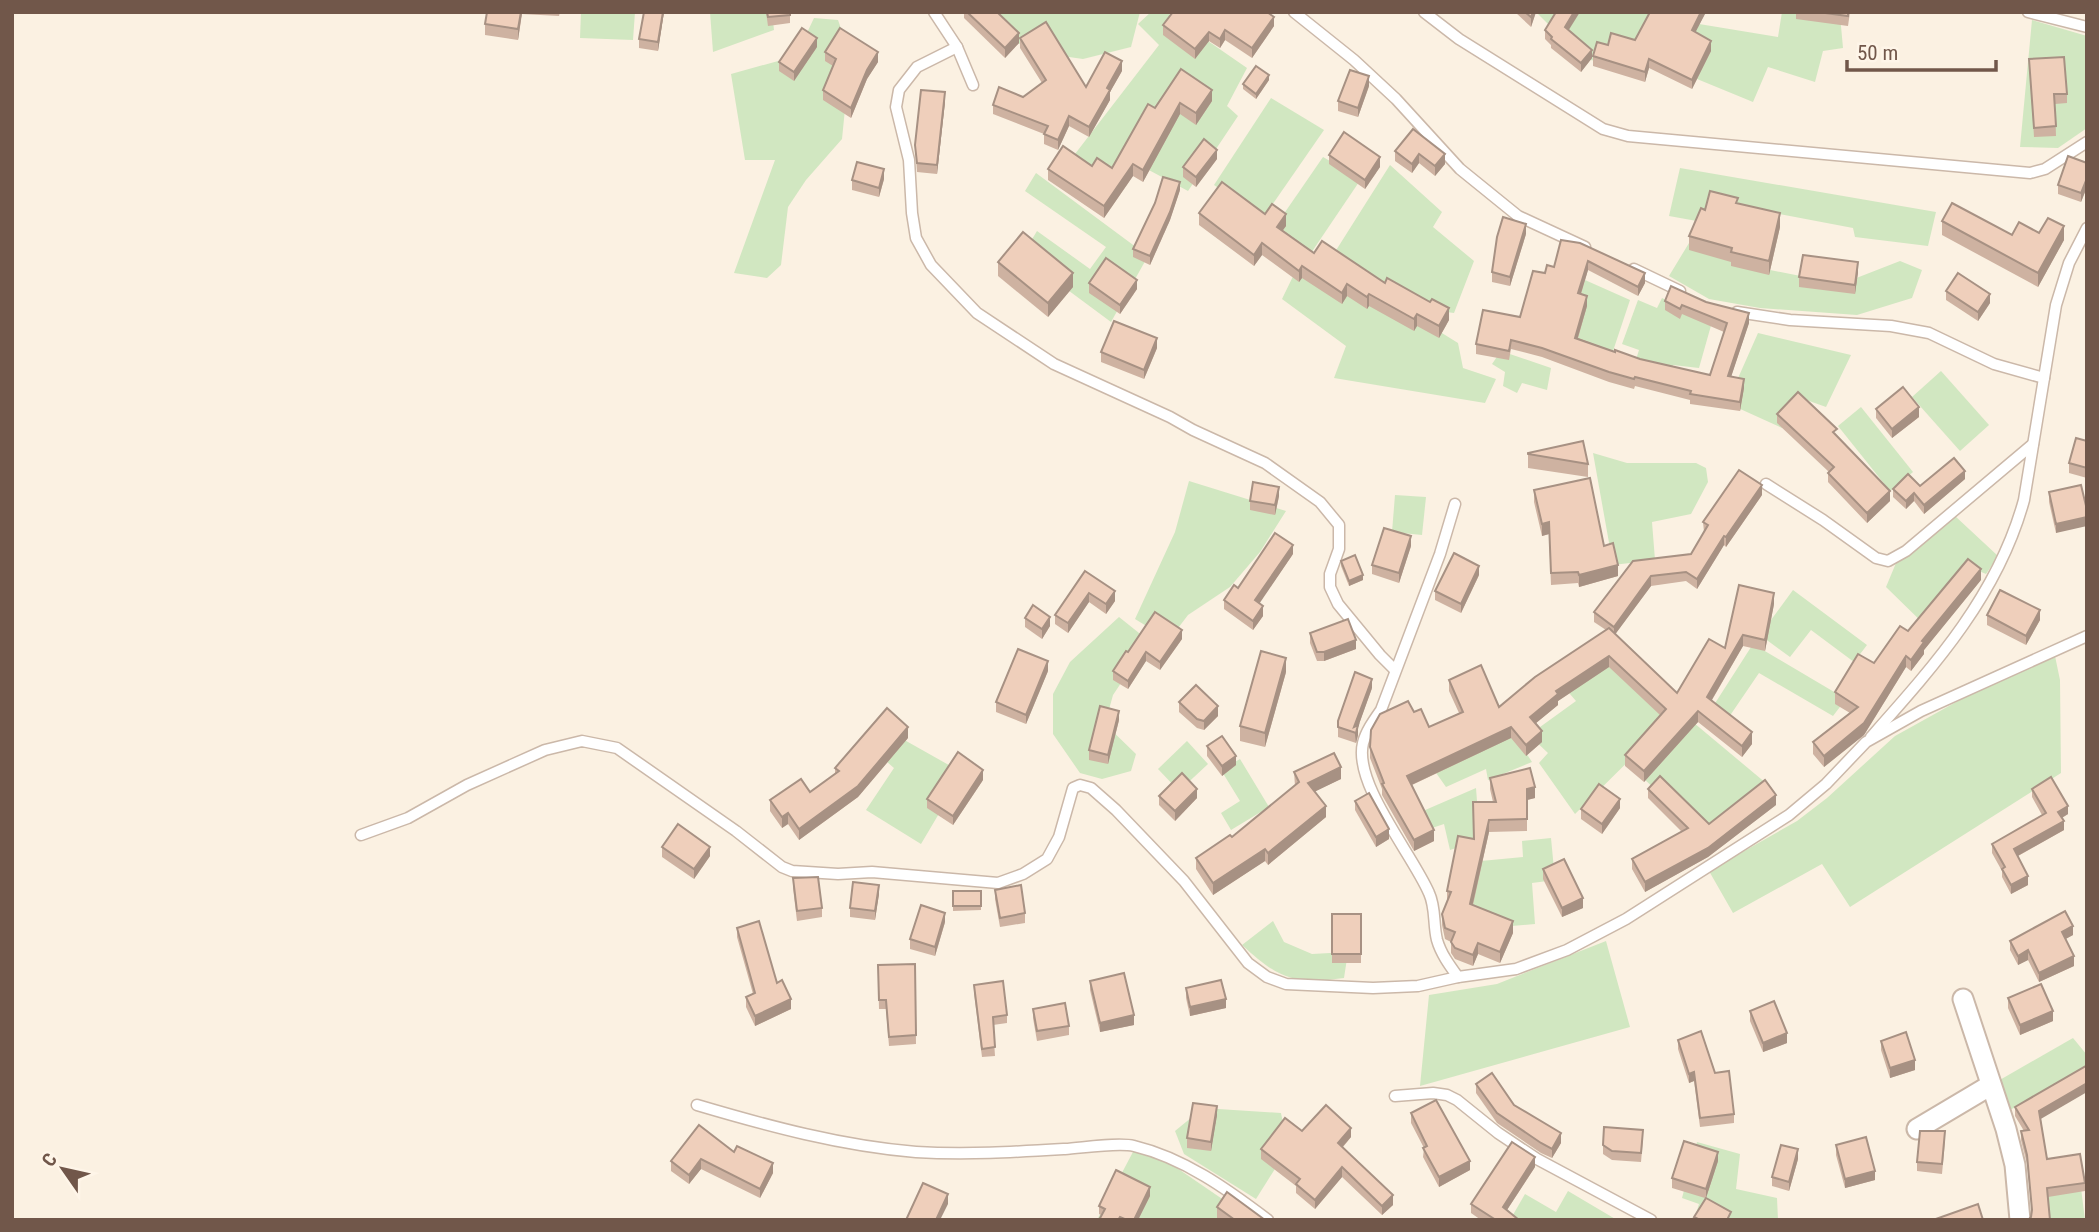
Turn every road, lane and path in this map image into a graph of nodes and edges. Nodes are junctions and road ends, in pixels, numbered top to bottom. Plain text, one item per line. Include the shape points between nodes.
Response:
1 (934, 12) edge
2 (1294, 12) edge
3 (1424, 12) edge
4 (2028, 12) edge
5 (2087, 27) edge
6 (957, 47) junction
7 (973, 85) dead end
8 (2087, 142) edge
9 (2087, 228) edge
10 (1595, 251) edge
11 (1629, 266) edge
12 (1685, 293) edge
13 (1721, 308) edge
14 (2044, 378) junction
15 (2033, 444) junction
16 (1766, 484) dead end
17 (1455, 504) dead end
18 (2087, 636) edge
19 (1395, 670) junction
20 (1866, 742) junction
21 (361, 835) dead end
22 (1458, 977) junction
23 (1963, 999) dead end
24 (1991, 1085) junction
25 (1395, 1096) dead end
26 (698, 1105) dead end
27 (1917, 1129) dead end
28 (1268, 1220) edge
29 (1651, 1220) edge
30 (2020, 1220) edge

1 - 6 lane
2 - 10 lane via 1354,60 1460,169 1518,216
3 - 8 lane via 1602,129 1628,136 2030,173 2045,169
4 - 5 lane
6 - 7 lane
6 - 19 lane via 917,67 900,90 897,107 909,160 916,238 931,265 977,313 1055,364 1265,463 1320,502 1339,525 1330,587 1338,604
9 - 14 lane via 2069,263 2056,305
11 - 12 lane
13 - 14 lane via 1746,315 1929,333 1994,364
14 - 15 lane
15 - 16 lane via 1906,551 1888,561 1876,558
15 - 20 lane via 2017,526 1982,599 1924,677
17 - 19 lane
18 - 20 lane via 1921,711
19 - 22 lane via 1362,745 1364,766 1385,817 1430,894 1437,940
20 - 22 lane via 1789,815 1626,919 1567,950 1516,969
21 - 22 lane via 408,818 545,750 582,741 617,748 792,871 872,872 998,883 1047,859 1059,837 1073,788 1080,785 1091,788 1116,810 1184,881 1248,963 1266,977 1286,984 1361,988 1418,986
23 - 24 street
24 - 27 street
24 - 30 street via 2015,1165
25 - 29 lane via 1433,1093 1457,1100 1537,1159
26 - 28 lane via 850,1143 916,1152 995,1154 1131,1145 1221,1184

